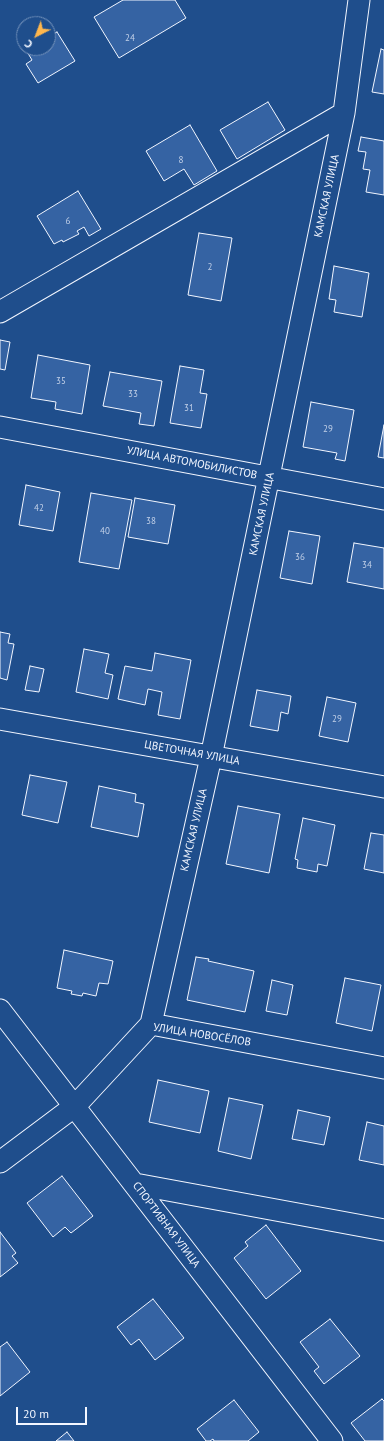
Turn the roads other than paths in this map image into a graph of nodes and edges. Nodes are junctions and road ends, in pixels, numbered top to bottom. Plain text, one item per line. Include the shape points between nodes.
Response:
1 (359, 0) edge
2 (344, 113) junction
3 (0, 312) edge
4 (0, 427) edge
5 (270, 477) junction
6 (384, 499) edge
7 (0, 719) edge
8 (211, 757) junction
9 (384, 787) edge
10 (0, 1010) edge
11 (151, 1024) junction
12 (384, 1068) edge
13 (75, 1106) junction
14 (0, 1162) edge
15 (136, 1184) junction
16 (384, 1230) edge
17 (332, 1441) edge

1 - 2 street, КАМСКАЯ УЛИЦА
2 - 3 street
2 - 5 street, КАМСКАЯ УЛИЦА
4 - 5 street, УЛИЦА АВТОМОБИЛИСТОВ
5 - 6 street, УЛИЦА АВТОМОБИЛИСТОВ
5 - 8 street, КАМСКАЯ УЛИЦА
7 - 8 street, ЦВЕТОЧНАЯ УЛИЦА
8 - 9 street, ЦВЕТОЧНАЯ УЛИЦА
8 - 11 street, КАМСКАЯ УЛИЦА
10 - 13 street, СПОРТИВНАЯ УЛИЦА
11 - 12 street, УЛИЦА НОВОСЁЛОВ
11 - 13 street, УЛИЦА НОВОСЁЛОВ
13 - 14 street, УЛИЦА НОВОСЁЛОВ
13 - 15 street, СПОРТИВНАЯ УЛИЦА
15 - 16 street
15 - 17 street, СПОРТИВНАЯ УЛИЦА

